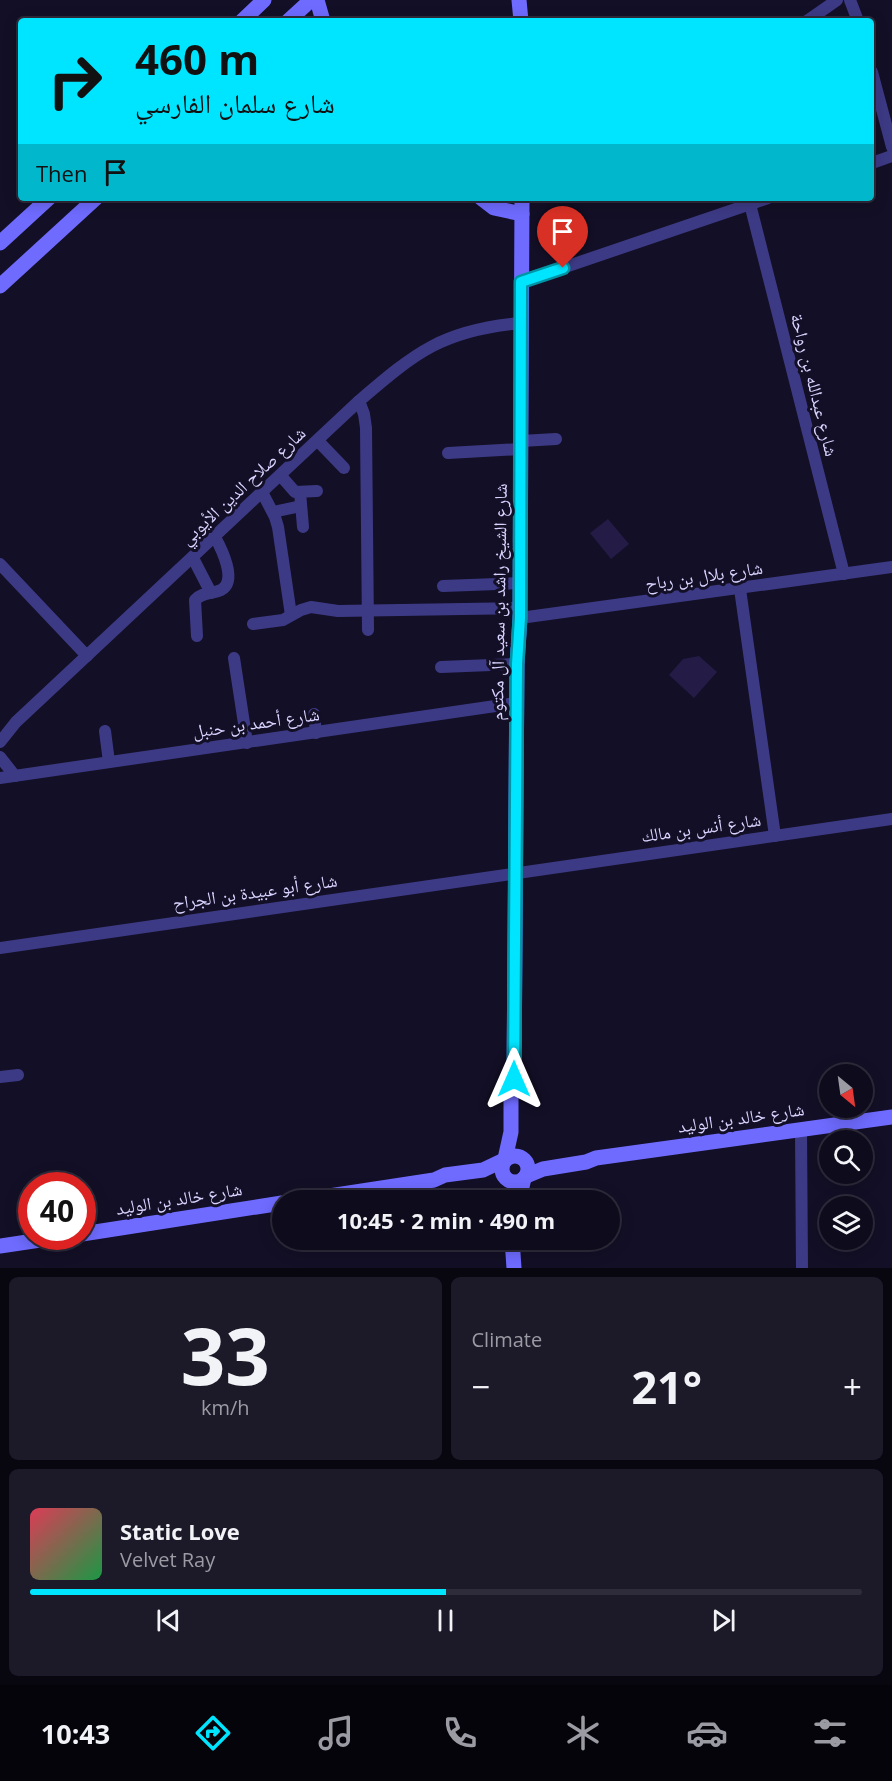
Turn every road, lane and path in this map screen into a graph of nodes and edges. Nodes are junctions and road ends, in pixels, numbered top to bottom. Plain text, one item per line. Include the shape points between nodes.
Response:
1 (264, 0) edge
2 (311, 0) edge
3 (317, 0) edge
4 (519, 0) edge
5 (837, 0) edge
6 (850, 0) edge
7 (245, 18) edge
8 (291, 18) edge
9 (322, 18) edge
10 (521, 18) edge
11 (811, 18) edge
12 (857, 18) edge
13 (874, 80) edge
14 (892, 147) edge
15 (892, 156) edge
16 (874, 162) edge
17 (46, 201) edge
18 (93, 201) edge
19 (485, 201) edge
20 (522, 201) edge
21 (759, 201) edge
22 (750, 204) junction
23 (522, 214) junction
24 (0, 243) edge
25 (521, 282) junction
26 (0, 286) edge
27 (521, 323) junction
28 (359, 401) junction
29 (555, 439) dead end
30 (318, 441) junction
31 (521, 445) junction
32 (448, 453) dead end
33 (344, 468) dead end
34 (281, 476) junction
35 (317, 491) dead end
36 (262, 492) junction
37 (300, 492) junction
38 (301, 506) junction
39 (273, 512) junction
40 (303, 526) dead end
41 (215, 537) junction
42 (193, 558) junction
43 (0, 564) edge
44 (892, 567) edge
45 (844, 574) junction
46 (520, 583) junction
47 (443, 586) dead end
48 (740, 589) junction
49 (211, 592) junction
50 (368, 609) junction
51 (520, 613) junction
52 (291, 615) junction
53 (253, 624) dead end
54 (368, 630) dead end
55 (197, 636) dead end
56 (87, 656) junction
57 (234, 658) dead end
58 (517, 664) junction
59 (441, 667) dead end
60 (516, 704) junction
61 (314, 714) dead end
62 (16, 722) junction
63 (0, 731) edge
64 (105, 731) dead end
65 (316, 733) junction
66 (0, 742) edge
67 (247, 742) junction
68 (0, 757) edge
69 (109, 762) junction
70 (15, 776) junction
71 (0, 778) edge
72 (892, 819) edge
73 (774, 836) junction
74 (515, 872) junction
75 (0, 948) edge
76 (18, 1075) dead end
77 (0, 1077) edge
78 (514, 1079) junction
79 (892, 1117) edge
80 (801, 1129) junction
81 (596, 1158) junction
82 (505, 1160) junction
83 (524, 1160) junction
84 (525, 1177) junction
85 (505, 1178) junction
86 (434, 1180) junction
87 (368, 1190) edge
88 (509, 1190) edge
89 (522, 1190) edge
90 (272, 1205) edge
91 (96, 1232) edge
92 (18, 1243) edge
93 (0, 1246) edge
94 (513, 1250) edge
95 (516, 1250) edge
96 (514, 1265) edge
97 (802, 1268) edge

1 - 7 street
2 - 8 street
3 - 9 street
4 - 10 street
5 - 11 street
6 - 12 street
13 - 14 street
15 - 16 street
17 - 24 street
18 - 26 street
19 - 23 street via 494,208
20 - 23 street, شارع الشيخ راشد بن سعيد آل مكتوم
21 - 22 street
22 - 25 street
22 - 45 street, شارع عبدالله بن رواحة
23 - 25 street, شارع الشيخ راشد بن سعيد آل مكتوم
25 - 27 street, شارع الشيخ راشد بن سعيد آل مكتوم
27 - 28 street, شارع صلاح الدين الأيوبي via 477,329 440,341 409,359
27 - 31 street, شارع الشيخ راشد بن سعيد آل مكتوم
28 - 30 street, شارع صلاح الدين الأيوبي
28 - 50 street via 366,428
29 - 31 street
30 - 33 street
30 - 34 street, شارع صلاح الدين الأيوبي
31 - 32 street
31 - 46 street, شارع الشيخ راشد بن سعيد آل مكتوم
34 - 36 street, شارع صلاح الدين الأيوبي
34 - 37 street via 292,491
35 - 37 street
36 - 39 street
36 - 41 street, شارع صلاح الدين الأيوبي
37 - 38 street
38 - 39 street
38 - 40 street
39 - 52 street
41 - 42 street, شارع صلاح الدين الأيوبي
41 - 49 street via 229,580 224,588
42 - 49 street
42 - 56 street, شارع صلاح الدين الأيوبي
43 - 56 street
44 - 45 street, شارع بلال بن رباح
45 - 48 street, شارع بلال بن رباح
46 - 47 street
46 - 51 street, شارع الشيخ راشد بن سعيد آل مكتوم
48 - 51 street, شارع بلال بن رباح
48 - 73 street
49 - 55 street via 195,600
50 - 51 street, شارع بلال بن رباح
50 - 52 street, شارع بلال بن رباح via 311,608
50 - 54 street
51 - 58 street, شارع الشيخ راشد بن سعيد آل مكتوم
52 - 53 street, شارع بلال بن رباح via 283,620
56 - 62 street, شارع صلاح الدين الأيوبي
57 - 67 street
58 - 59 street
58 - 60 street, شارع الشيخ راشد بن سعيد آل مكتوم
60 - 65 street, شارع أحمد بن حنبل
60 - 74 street, شارع الشيخ راشد بن سعيد آل مكتوم
61 - 65 street
62 - 63 street, شارع صلاح الدين الأيوبي
62 - 66 street, شارع صلاح الدين الأيوبي
64 - 69 street
65 - 67 street, شارع أحمد بن حنبل
67 - 69 street, شارع أحمد بن حنبل
68 - 70 street
69 - 70 street, شارع أحمد بن حنبل
70 - 71 street, شارع أحمد بن حنبل
72 - 73 street, شارع أنس بن مالك
73 - 74 street, شارع أنس بن مالك
74 - 75 street, شارع أبو عبيدة بن الجراح
74 - 78 street, شارع الشيخ راشد بن سعيد آل مكتوم
76 - 77 street
78 - 82 street, شارع الشيخ راشد بن سعيد آل مكتوم
78 - 83 street, شارع الشيخ راشد بن سعيد آل مكتوم via 518,1138
79 - 80 street, شارع خالد بن الوليد
80 - 81 street, شارع خالد بن الوليد
80 - 97 street
81 - 83 street, شارع خالد بن الوليد via 585,1155 551,1161
81 - 84 street, شارع خالد بن الوليد via 543,1168
82 - 83 street via 515,1156
82 - 85 street via 501,1167
82 - 86 street via 483,1170
83 - 84 street via 528,1170
84 - 85 street via 515,1182
84 - 89 street
85 - 86 street
85 - 88 street
86 - 87 street
90 - 91 street, شارع خالد بن الوليد
92 - 93 street
94 - 96 street
95 - 96 street

